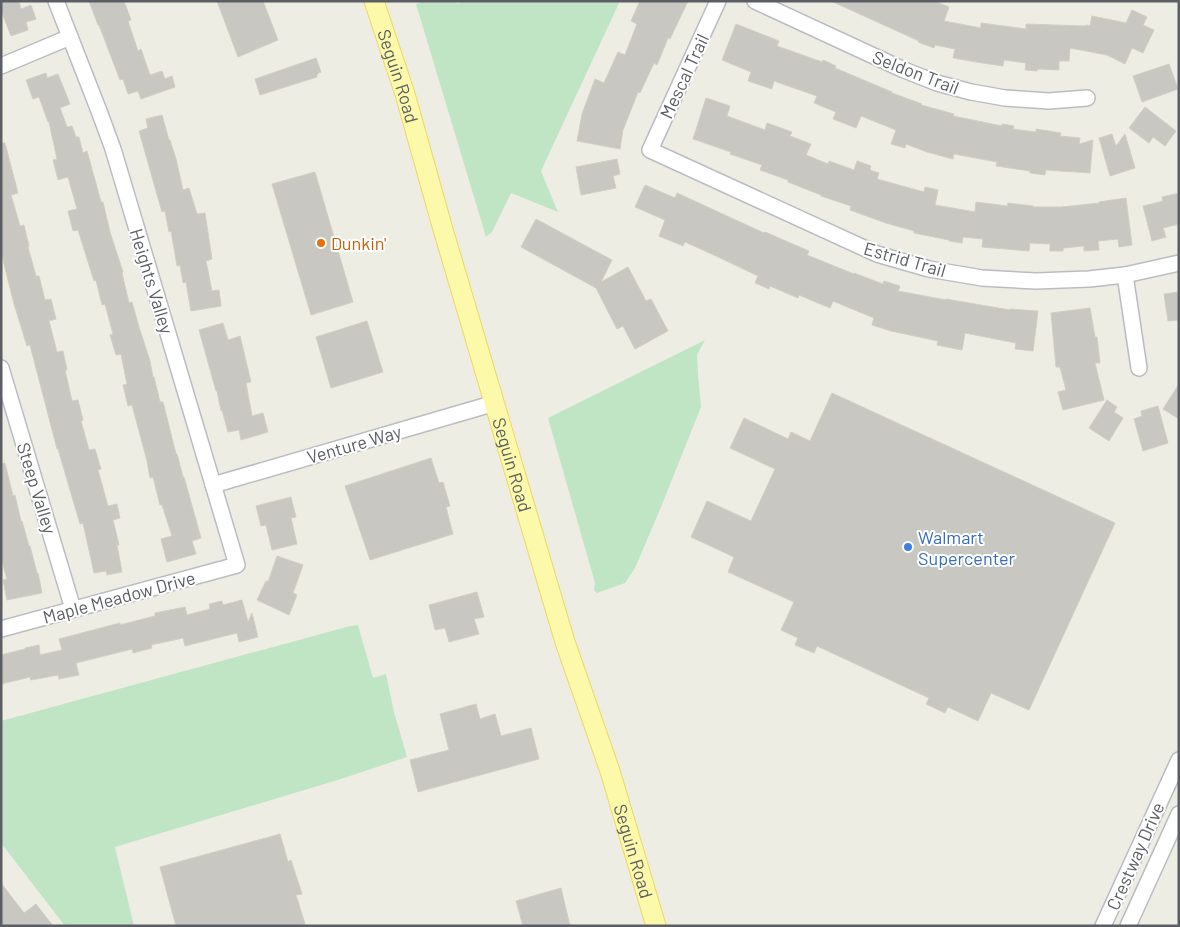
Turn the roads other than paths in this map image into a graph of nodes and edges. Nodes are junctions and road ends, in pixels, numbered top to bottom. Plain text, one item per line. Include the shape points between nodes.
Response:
1 (56, 1) edge
2 (374, 1) edge
3 (718, 1) edge
4 (755, 1) edge
5 (70, 37) junction
6 (1, 66) edge
7 (1087, 98) dead end
8 (650, 150) joint
9 (1179, 263) edge
10 (1125, 275) junction
11 (1, 368) edge
12 (1138, 368) dead end
13 (495, 403) junction
14 (213, 485) junction
15 (236, 565) joint
16 (73, 609) junction
17 (1, 628) edge
18 (1179, 760) edge
19 (1179, 814) edge
20 (1149, 826) junction
21 (1169, 835) junction
22 (656, 926) edge
23 (1103, 926) edge
24 (1128, 926) edge

1 - 5 street, Heights Valley
2 - 13 main road, Seguin Road via 405,94
3 - 8 street, Mescal Trail
4 - 7 street, Seldon Trail via 937,83 1005,98
5 - 6 street
5 - 14 street, Heights Valley via 112,149
8 - 10 street, Estrid Trail via 877,254 928,268 982,278 1036,281
9 - 10 street, Estrid Trail
10 - 12 street
11 - 16 street, Steep Valley
13 - 14 street, Venture Way
13 - 22 main road, Seguin Road via 565,642 610,771
14 - 15 street, Heights Valley
15 - 16 street, Maple Meadow Drive
16 - 17 street, Maple Meadow Drive
18 - 20 street, Crestway Drive
19 - 21 street, Crestway Drive
20 - 21 street
20 - 23 street, Crestway Drive
21 - 24 street, Crestway Drive

